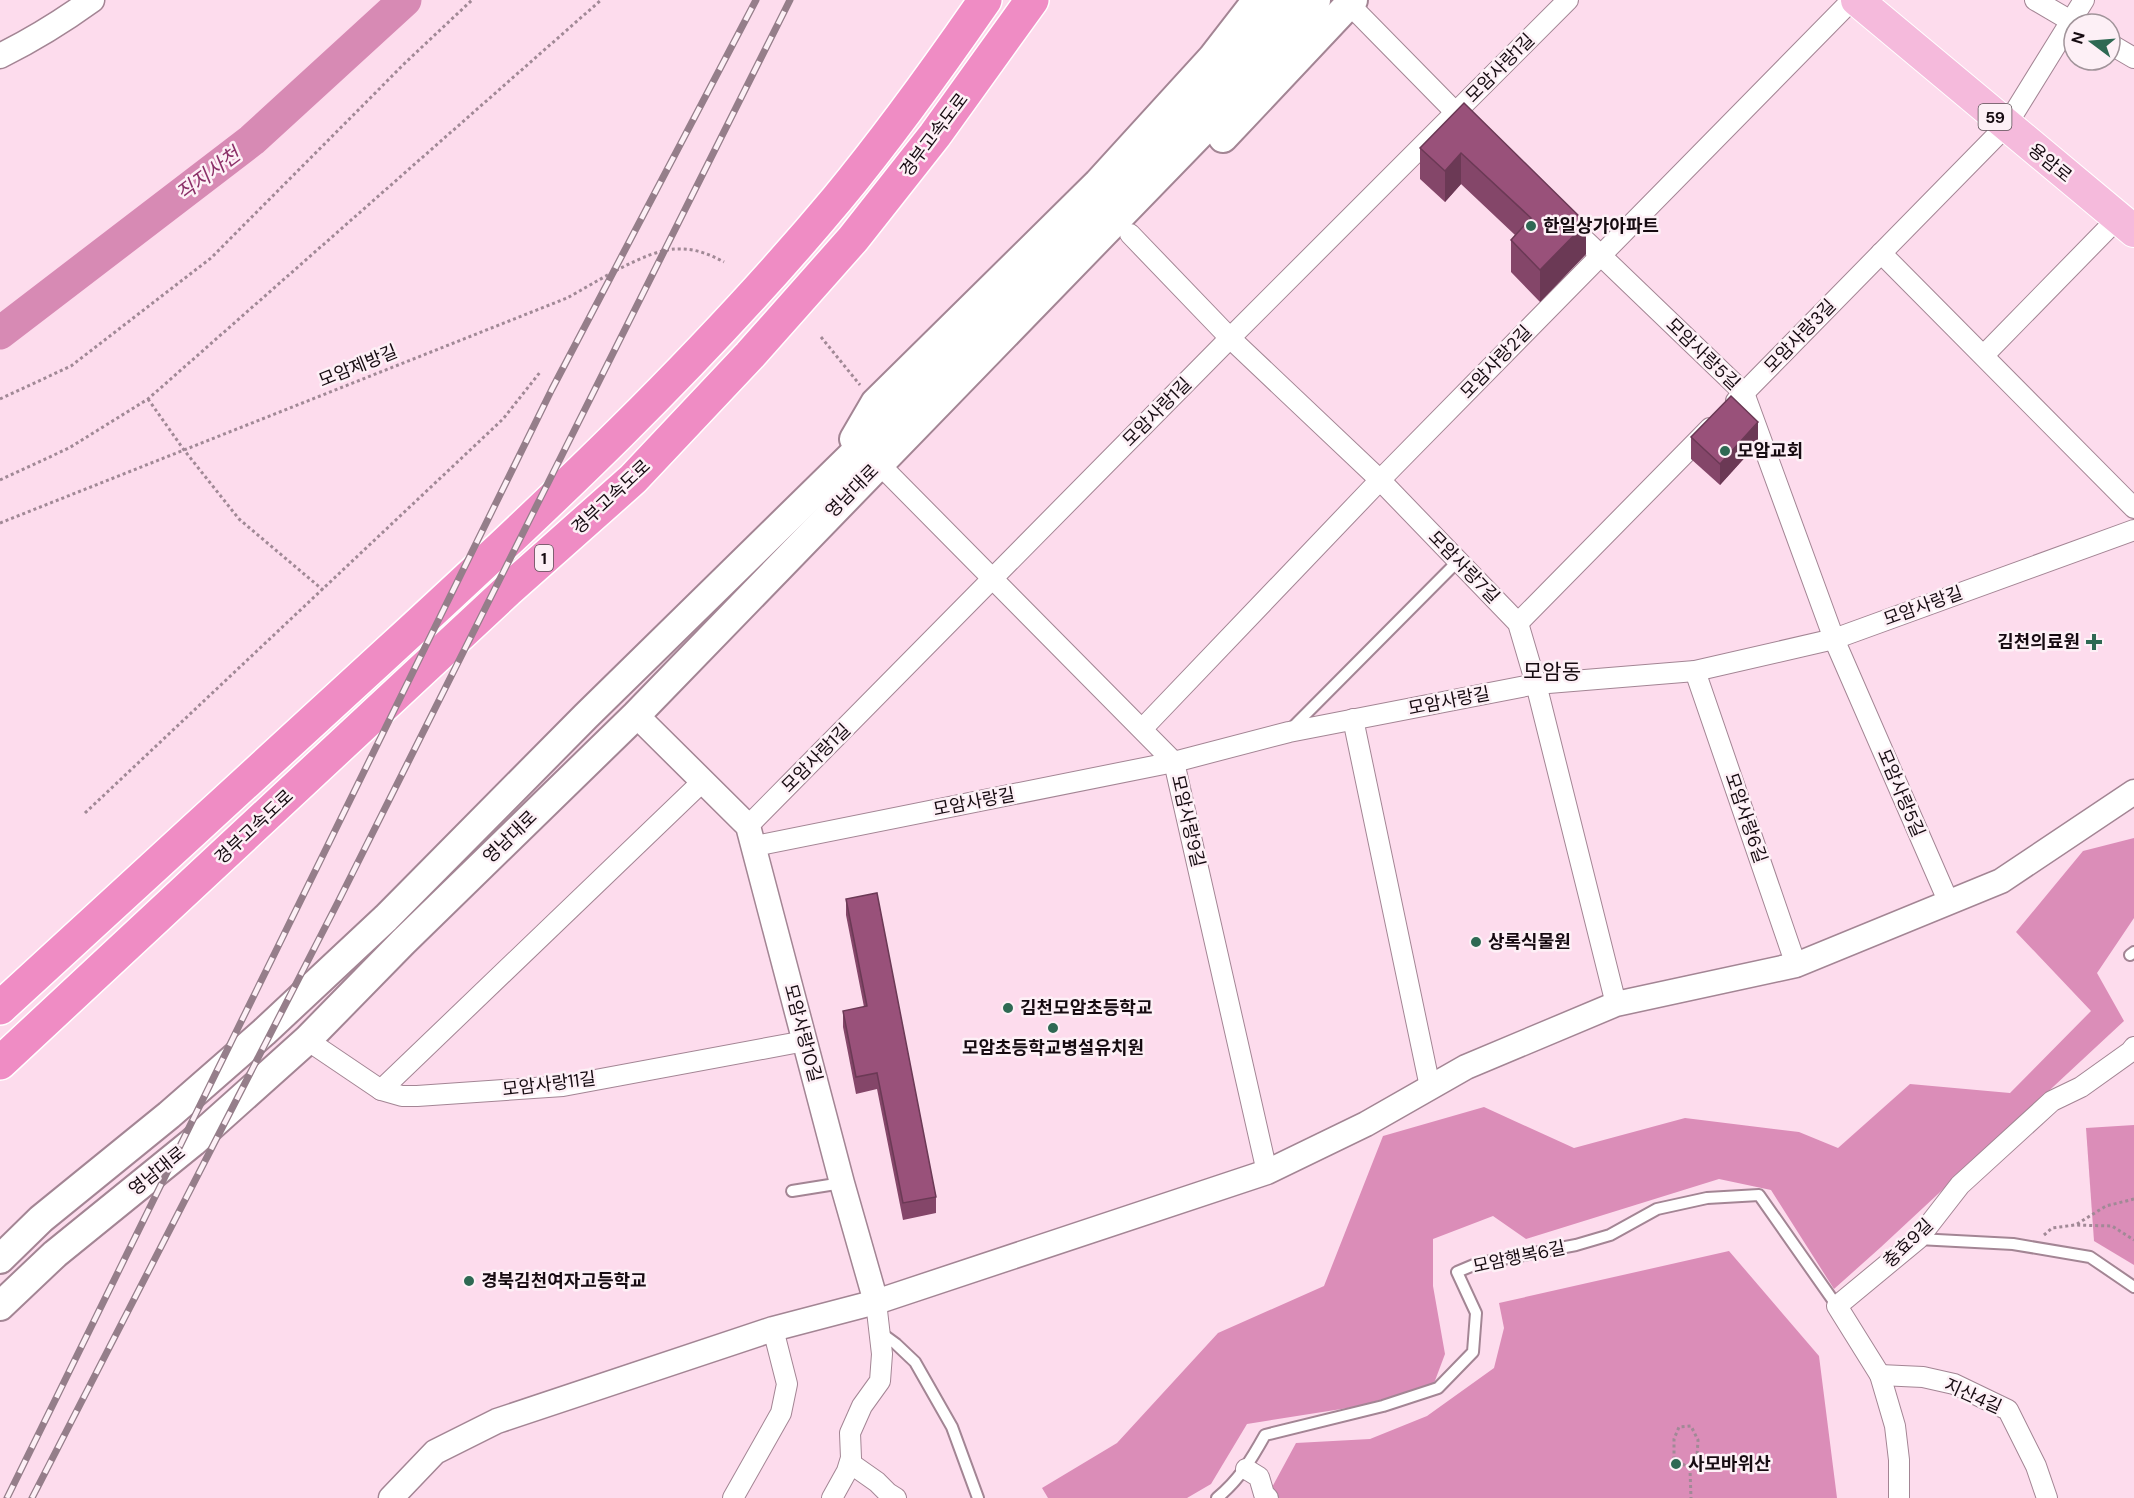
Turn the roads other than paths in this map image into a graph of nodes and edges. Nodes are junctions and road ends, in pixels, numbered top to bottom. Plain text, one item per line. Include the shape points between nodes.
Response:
1 (92, 0) edge
2 (985, 0) edge
3 (1032, 0) edge
4 (1257, 0) edge
5 (1286, 0) edge
6 (1316, 0) edge
7 (1568, 0) edge
8 (1852, 0) edge
9 (1857, 0) edge
10 (2035, 0) edge
11 (1351, 2) edge
12 (2062, 16) edge
13 (2062, 41) edge
14 (0, 56) edge
15 (1456, 112) junction
16 (2006, 126) junction
17 (1481, 138) edge
18 (1558, 214) edge
19 (2126, 225) edge
20 (1130, 234) junction
21 (1881, 253) junction
22 (1600, 256) junction
23 (989, 335) junction
24 (1230, 338) junction
25 (1984, 355) junction
26 (1744, 393) junction
27 (888, 473) junction
28 (1380, 480) junction
29 (843, 482) junction
30 (2134, 508) edge
31 (2134, 530) edge
32 (1459, 560) junction
33 (993, 579) junction
34 (1518, 623) junction
35 (1834, 639) junction
36 (1695, 671) junction
37 (1536, 684) junction
38 (636, 715) junction
39 (1353, 719) junction
40 (1143, 728) junction
41 (1289, 732) junction
42 (1174, 762) junction
43 (702, 782) junction
44 (2134, 792) edge
45 (751, 836) junction
46 (1949, 903) junction
47 (1796, 965) junction
48 (1616, 1004) junction
49 (0, 1008) edge
50 (307, 1040) junction
51 (805, 1041) junction
52 (2134, 1047) edge
53 (0, 1063) edge
54 (1430, 1087) junction
55 (381, 1090) junction
56 (1267, 1172) junction
57 (842, 1183) junction
58 (792, 1191) dead end
59 (1918, 1239) junction
60 (0, 1259) edge
61 (2134, 1287) edge
62 (876, 1302) junction
63 (0, 1306) edge
64 (1837, 1306) junction
65 (773, 1329) junction
66 (880, 1332) junction
67 (1880, 1375) junction
68 (850, 1463) junction
69 (1246, 1469) junction
70 (391, 1498) edge
71 (733, 1498) edge
72 (832, 1498) edge
73 (896, 1498) edge
74 (978, 1498) edge
75 (1217, 1498) edge
76 (1268, 1498) edge
77 (1899, 1498) edge
78 (2047, 1498) edge

1 - 14 street
2 - 49 highway, 경부고속도로 / 1 via 912,104 837,198 686,366 498,550
3 - 53 highway, 경부고속도로 / 1 via 935,135 853,239 750,356 633,479 508,590
4 - 29 main road via 1212,58 1098,183 875,403
5 - 23 main road via 1209,94
6 - 23 main road via 1227,106
7 - 15 street, 모암사랑1길
8 - 22 street, 모암사랑2길
9 - 16 main road, 용암로 / 59
10 - 12 street
11 - 15 street
11 - 20 main road
13 - 16 street, 모암사랑3길
15 - 17 street
15 - 24 street, 모암사랑1길
16 - 19 main road, 용암로 / 59
16 - 21 street, 모암사랑3길
18 - 22 street, 모암사랑5길
19 - 25 street
20 - 24 street, 모암사랑7길
20 - 27 main road
21 - 25 street
21 - 26 street, 모암사랑3길
22 - 26 street, 모암사랑5길
22 - 28 street, 모암사랑2길
23 - 29 main road, 영남대로
24 - 28 street, 모암사랑7길
24 - 33 street, 모암사랑1길
25 - 30 street
26 - 34 street, 모암사랑3길
26 - 35 street, 모암사랑5길
27 - 29 main road
27 - 33 street, 모암사랑9길
28 - 32 street, 모암사랑7길
28 - 40 street, 모암사랑2길
29 - 38 main road, 영남대로
29 - 60 main road, 영남대로 via 586,716 386,918 264,1032 41,1219
31 - 35 street, 모암사랑길
32 - 34 street, 모암사랑7길
32 - 41 lane
33 - 40 street, 모암사랑9길
33 - 45 street, 모암사랑1길
34 - 37 street, 모암사랑7길
35 - 36 street, 모암사랑길
35 - 46 street, 모암사랑5길
36 - 37 street, 모암사랑길
36 - 47 street, 모암사랑6길
37 - 39 street, 모암사랑길
37 - 48 street, 모암사랑7길
38 - 43 street
38 - 50 main road, 영남대로
39 - 41 street, 모암사랑길
39 - 54 street
40 - 42 street, 모암사랑9길
41 - 42 street, 모암사랑길
42 - 45 street, 모암사랑길
42 - 56 street, 모암사랑9길
43 - 45 street
43 - 55 street
44 - 46 street via 2001,881
45 - 51 street, 모암사랑10길
46 - 47 street
47 - 48 street
48 - 54 street via 1466,1067
50 - 55 street, 모암사랑11길
50 - 63 main road, 영남대로 via 193,1142 55,1254
51 - 55 street, 모암사랑11길 via 563,1086 417,1096
51 - 57 street, 모암사랑10길
52 - 59 street, 충효9길 via 2081,1087 2052,1101 2016,1131 1960,1185
54 - 56 street via 1366,1124
56 - 62 street
57 - 58 lane
57 - 62 street, 모암사랑10길
59 - 61 lane via 2028,1246 2090,1257
59 - 64 street, 충효9길
62 - 65 street
62 - 66 street
64 - 67 street
64 - 69 lane, 모암행복6길 via 1759,1195 1707,1198 1657,1209 1610,1235 1476,1264 1457,1272 1476,1313 1473,1352 1438,1388 1265,1435
65 - 70 street via 497,1421 435,1452
65 - 71 street via 787,1384 784,1402
66 - 68 street via 880,1381 862,1406 850,1433
66 - 74 lane via 905,1352 920,1372 952,1427
67 - 77 street via 1895,1426
67 - 78 street, 지산4길 via 1923,1377 1954,1384 2008,1410
68 - 72 street
68 - 73 street
69 - 75 lane, 모암행복6길
69 - 76 street via 1259,1477

